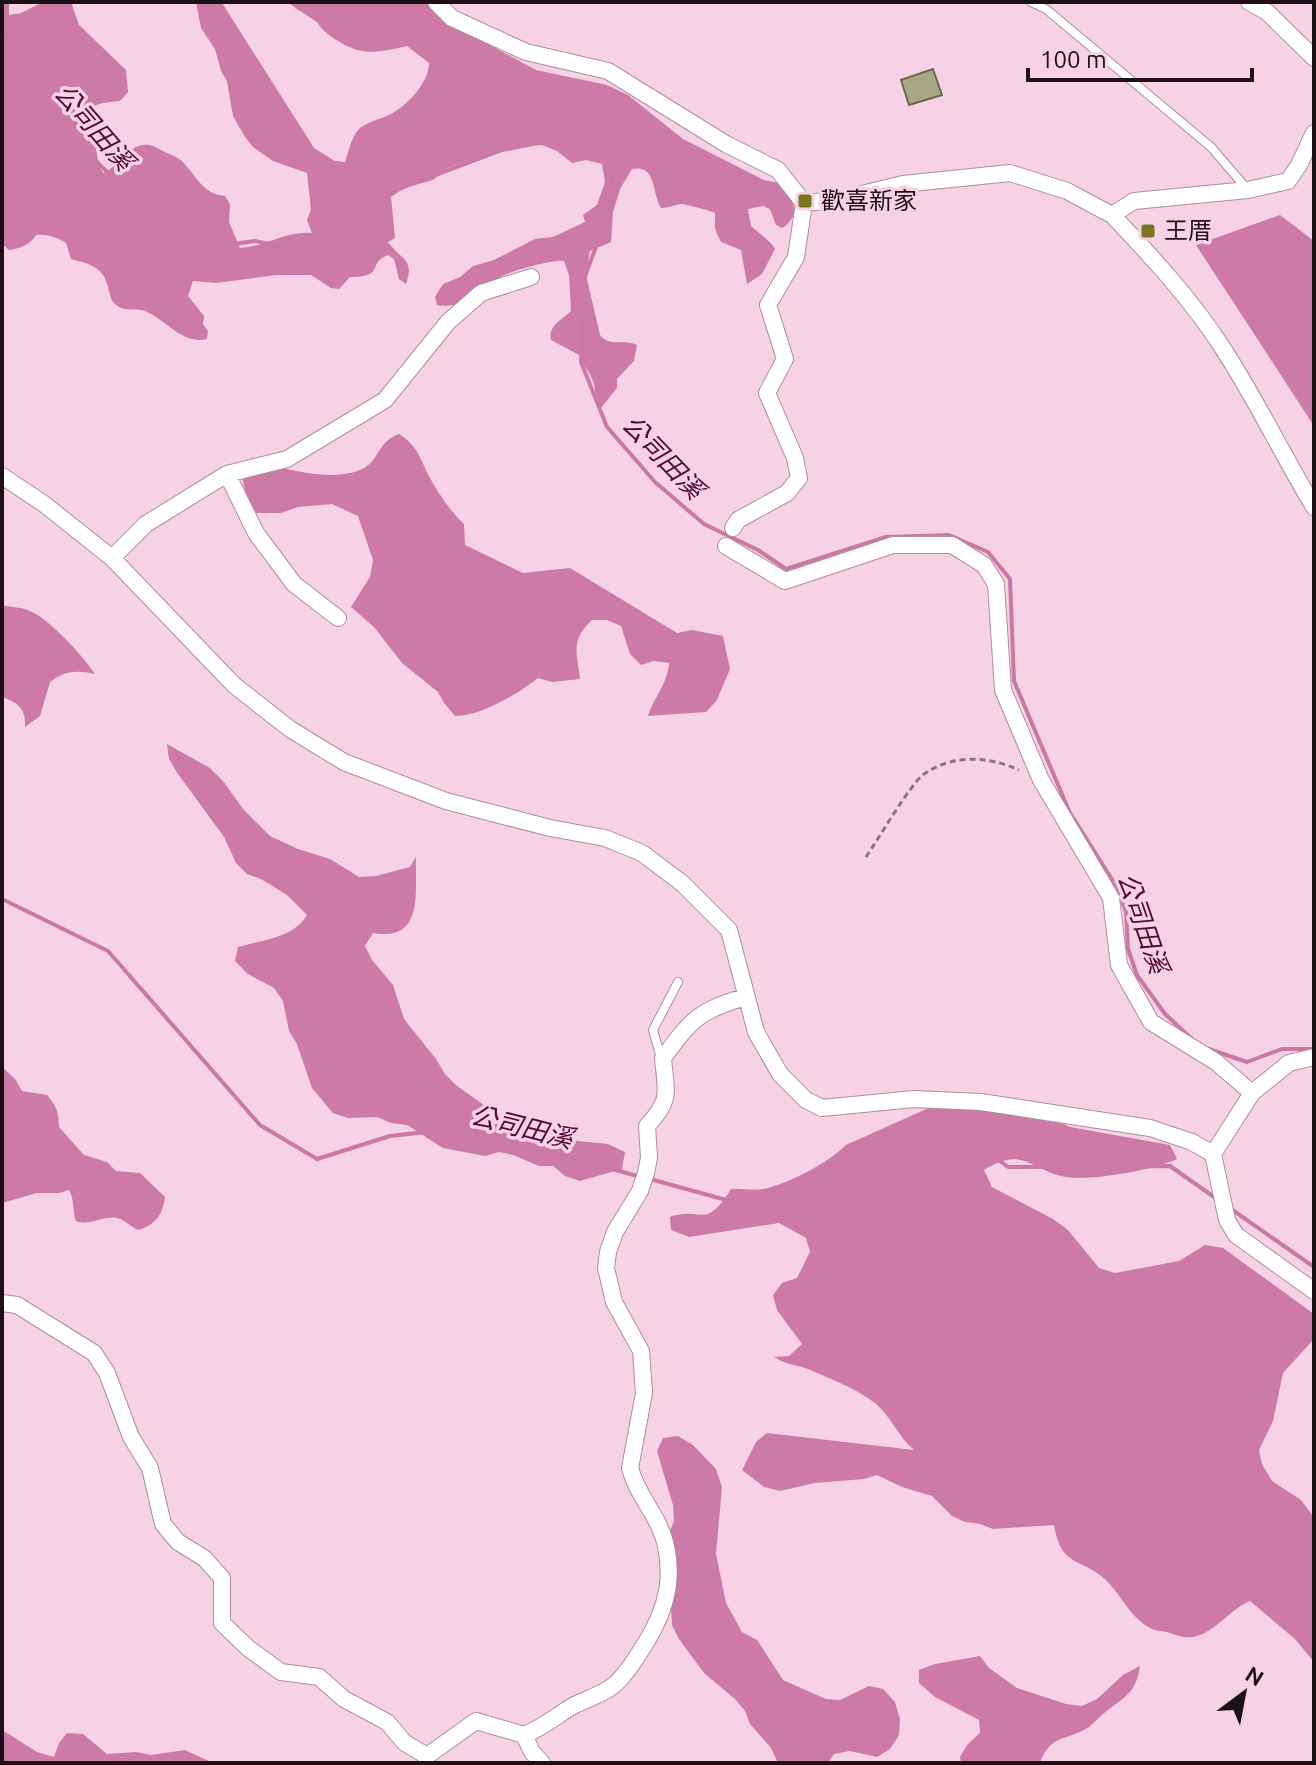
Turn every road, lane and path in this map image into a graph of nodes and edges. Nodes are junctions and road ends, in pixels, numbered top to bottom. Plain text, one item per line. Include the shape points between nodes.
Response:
1 (436, 2) edge
2 (1031, 2) edge
3 (1249, 2) edge
4 (1314, 58) edge
5 (1314, 133) edge
6 (1307, 162) edge
7 (1248, 190) junction
8 (804, 203) junction
9 (1112, 215) junction
10 (531, 277) dead end
11 (227, 474) junction
12 (2, 476) edge
13 (1314, 507) edge
14 (733, 528) joint
15 (726, 546) joint
16 (112, 558) junction
17 (338, 618) dead end
18 (1041, 780) junction
19 (866, 857) dead end
20 (678, 982) dead end
21 (745, 997) junction
22 (1314, 1057) edge
23 (664, 1069) junction
24 (1252, 1093) junction
25 (1214, 1159) junction
26 (1314, 1291) edge
27 (2, 1303) edge
28 (524, 1735) junction
29 (542, 1763) edge

1 - 8 street via 452,18 526,52 608,71 778,170
2 - 7 lane via 1211,147
3 - 4 street via 1267,12
5 - 6 street
6 - 7 street via 1288,181
7 - 9 street via 1134,201
8 - 9 street via 903,184 1010,173 1067,191
8 - 14 street via 796,257 768,305 785,359 767,393 799,478 787,493
9 - 13 street via 1164,269 1221,345
10 - 11 street via 481,293 448,322 385,400 287,459
11 - 16 street via 146,524
11 - 17 street via 256,533 294,584
12 - 16 street
14 - 15 lane
15 - 18 street via 785,581 893,545 952,545 984,565 996,584 1003,690
16 - 21 street via 234,685 344,762 446,801 605,838 642,853 729,930
18 - 19 path via 1002,762 960,758 922,775
18 - 24 street via 1111,898 1119,965 1151,1022 1216,1062
20 - 23 lane via 653,1030
21 - 23 street via 700,1014 663,1058
21 - 25 street via 756,1032 780,1074 822,1108 914,1099 981,1102 1150,1128 1192,1142
22 - 24 street via 1289,1063
23 - 28 street via 666,1100 647,1126 646,1173 615,1232 606,1268 614,1302 641,1351 644,1393 630,1468 666,1542 668,1593 657,1626 613,1687
24 - 25 street
25 - 26 street via 1227,1220 1236,1235
27 - 28 street via 17,1305 94,1353 150,1468 163,1524 222,1578 222,1623 248,1648 281,1672 319,1677 427,1756 476,1721
28 - 29 street

